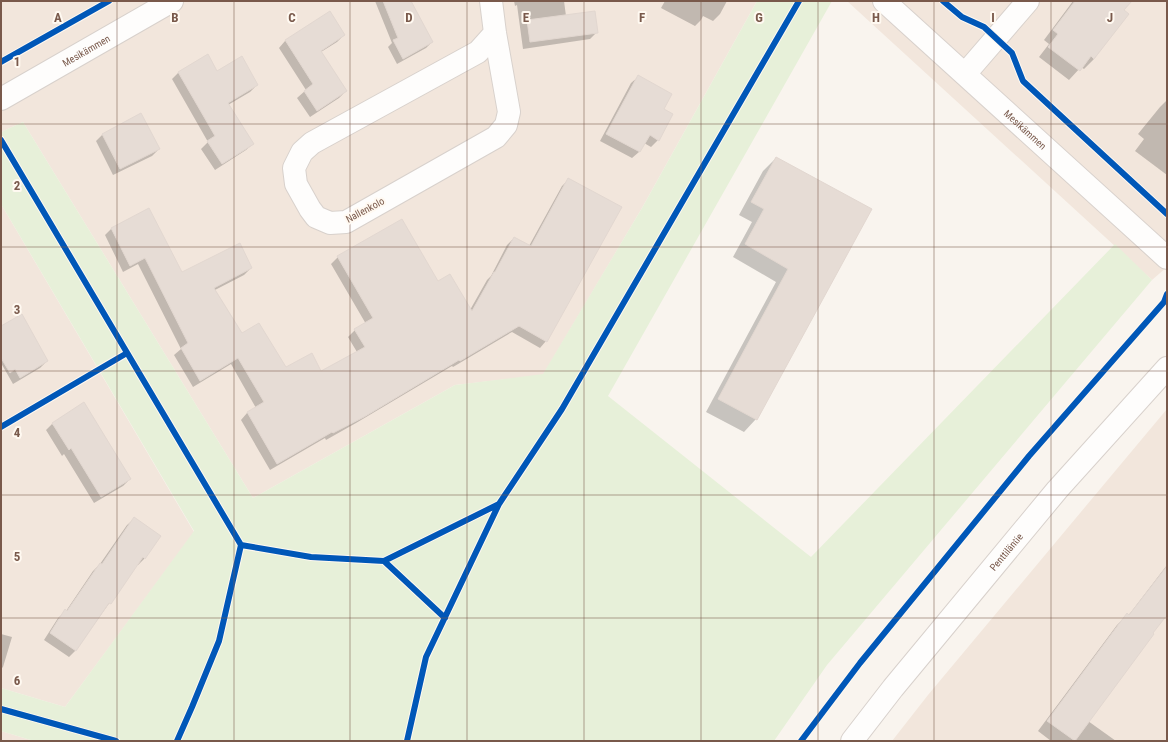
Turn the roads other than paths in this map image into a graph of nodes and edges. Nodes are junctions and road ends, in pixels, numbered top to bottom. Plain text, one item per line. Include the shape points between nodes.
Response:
1 (172, 1) edge
2 (491, 1) edge
3 (884, 1) edge
4 (1028, 1) edge
5 (495, 33) junction
6 (965, 74) junction
7 (1, 99) edge
8 (1167, 258) edge
9 (1167, 368) edge
10 (852, 741) edge

1 - 7 street, Mesikämmen
2 - 5 street, Nallenkolo
3 - 6 street, Mesikämmen
4 - 6 street
5 - 5 street, Nallenkolo via 509,112 506,125 496,138 346,222 330,223 316,217 296,184 294,168 302,152 312,144 478,52
6 - 8 street, Mesikämmen
9 - 10 street, Penttiläntie via 1057,490

